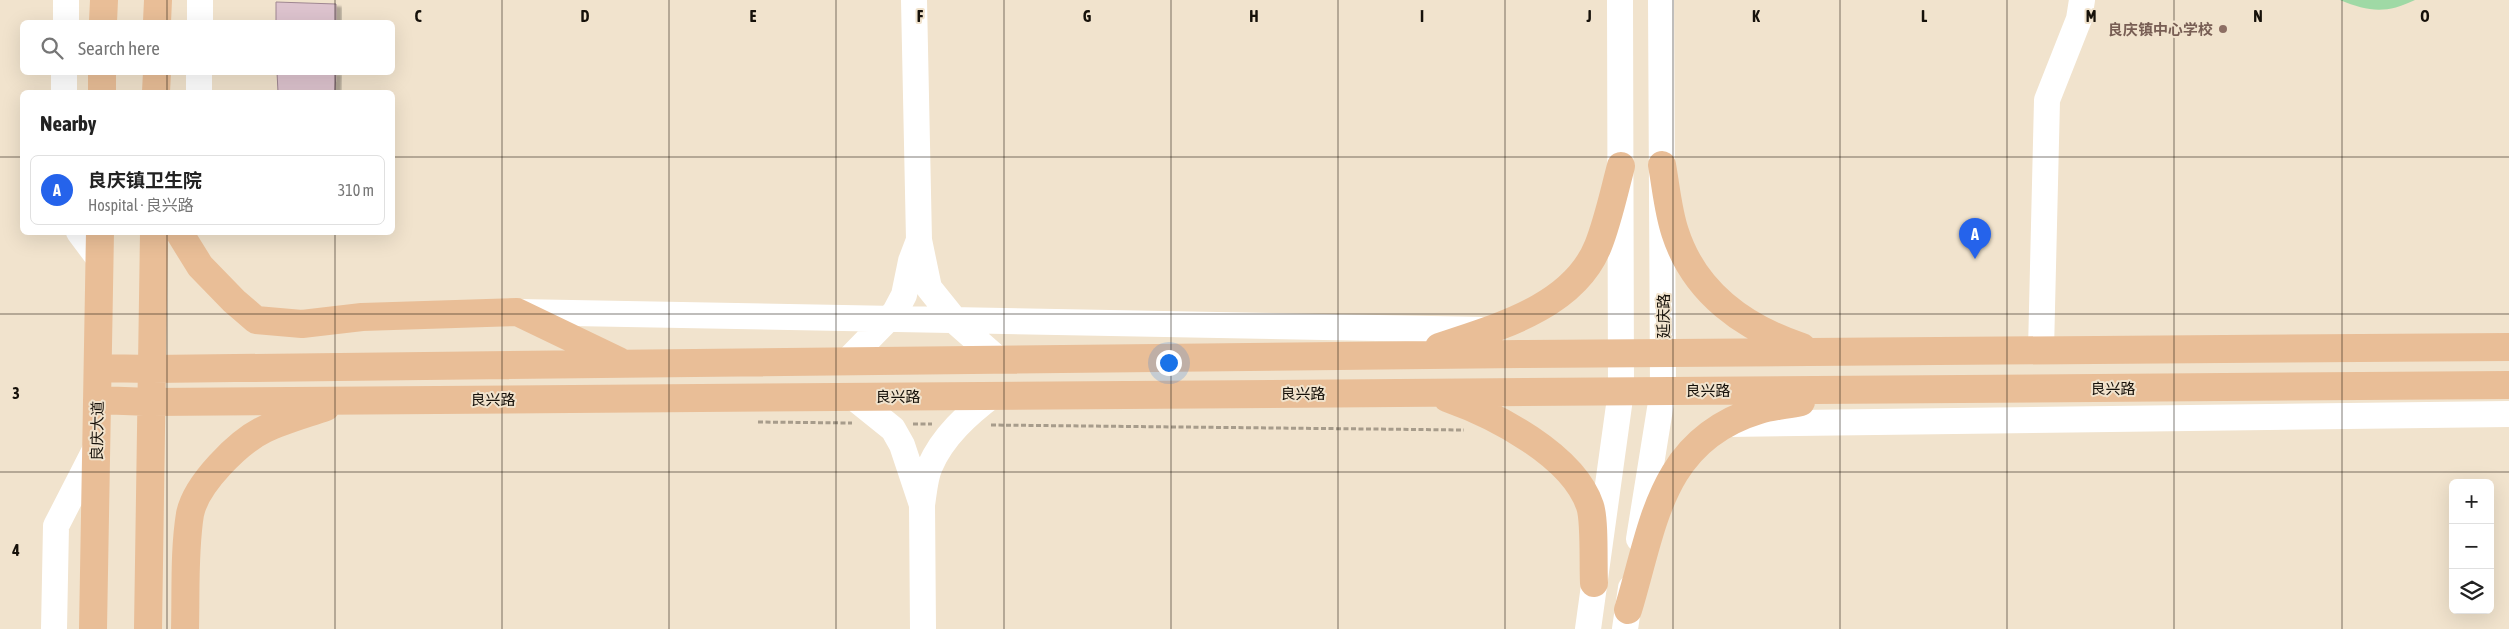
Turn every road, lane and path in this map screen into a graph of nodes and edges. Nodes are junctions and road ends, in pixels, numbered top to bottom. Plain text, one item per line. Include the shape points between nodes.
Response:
1 (66, 0) edge
2 (104, 0) edge
3 (158, 0) edge
4 (200, 0) edge
5 (914, 0) edge
6 (1620, 0) edge
7 (1661, 0) edge
8 (2082, 0) edge
9 (66, 20) edge
10 (103, 20) edge
11 (157, 20) edge
12 (200, 20) edge
13 (64, 75) edge
14 (102, 75) edge
15 (157, 75) edge
16 (199, 75) edge
17 (64, 90) edge
18 (102, 90) edge
19 (156, 90) edge
20 (199, 90) edge
21 (1662, 165) junction
22 (1621, 166) junction
23 (81, 235) edge
24 (100, 235) edge
25 (154, 235) edge
26 (181, 235) edge
27 (197, 235) edge
28 (919, 240) junction
29 (100, 260) junction
30 (196, 260) junction
31 (517, 312) junction
32 (889, 319) junction
33 (954, 320) junction
34 (1487, 330) junction
35 (2509, 347) edge
36 (2041, 350) junction
37 (1818, 352) junction
38 (1623, 353) junction
39 (1664, 353) junction
40 (1520, 354) junction
41 (1416, 355) junction
42 (999, 360) junction
43 (847, 361) junction
44 (625, 364) junction
45 (98, 368) junction
46 (152, 369) junction
47 (2509, 385) edge
48 (1878, 389) junction
49 (1663, 390) junction
50 (1621, 391) junction
51 (1430, 392) junction
52 (993, 395) junction
53 (852, 396) junction
54 (97, 400) junction
55 (346, 400) junction
56 (151, 402) junction
57 (2509, 414) edge
58 (1726, 424) junction
59 (96, 448) junction
60 (922, 505) junction
61 (1594, 583) junction
62 (1626, 620) edge
63 (54, 629) edge
64 (93, 629) edge
65 (148, 629) edge
66 (185, 629) edge
67 (923, 629) edge
68 (1588, 629) edge

1 - 9 street
2 - 10 main road
3 - 11 main road
4 - 12 street
5 - 28 street
6 - 22 street
7 - 21 street, 延庆路
8 - 36 street via 2079,18 2047,100
13 - 17 street
14 - 18 main road
15 - 19 main road
16 - 20 street
21 - 37 main road via 1674,231 1690,269 1713,297 1783,340
21 - 39 street, 延庆路
22 - 34 main road via 1598,247 1581,273 1560,294 1524,315
22 - 38 street
23 - 29 street
24 - 29 main road, 良庆大道
25 - 46 main road
26 - 30 main road
27 - 30 street
28 - 32 street via 904,295
28 - 33 street via 929,288
29 - 45 main road, 良庆大道
30 - 31 main road via 256,320 302,324 362,317
31 - 32 street
31 - 44 main road
32 - 33 street
32 - 43 street
33 - 34 street
33 - 42 street
34 - 40 street
34 - 41 main road
35 - 36 main road
36 - 37 main road
37 - 39 main road
38 - 39 main road
38 - 40 main road
38 - 50 street
39 - 49 street, 延庆路
40 - 41 main road
41 - 42 main road
42 - 43 main road
43 - 44 main road
44 - 46 main road
45 - 46 main road
45 - 54 main road, 良庆大道
46 - 56 main road
47 - 48 main road, 良兴路
48 - 49 main road, 良兴路
48 - 58 main road via 1759,410
49 - 50 main road, 良兴路
49 - 62 street, 延庆路
50 - 51 main road, 良兴路
50 - 61 street
51 - 52 main road, 良兴路
51 - 61 main road via 1480,410 1538,445 1565,466 1591,507
52 - 53 main road, 良兴路
52 - 60 street via 963,418 930,466
53 - 55 main road, 良兴路
53 - 60 street via 893,429 902,445
54 - 56 main road, 良兴路
54 - 59 main road, 良庆大道
55 - 56 main road, 良兴路
55 - 66 main road via 263,430 220,463 200,491 191,512
56 - 65 main road
57 - 58 street
58 - 62 main road via 1697,443 1679,464 1664,493
59 - 63 street via 56,526
59 - 64 main road, 良庆大道
60 - 67 street
61 - 68 street

